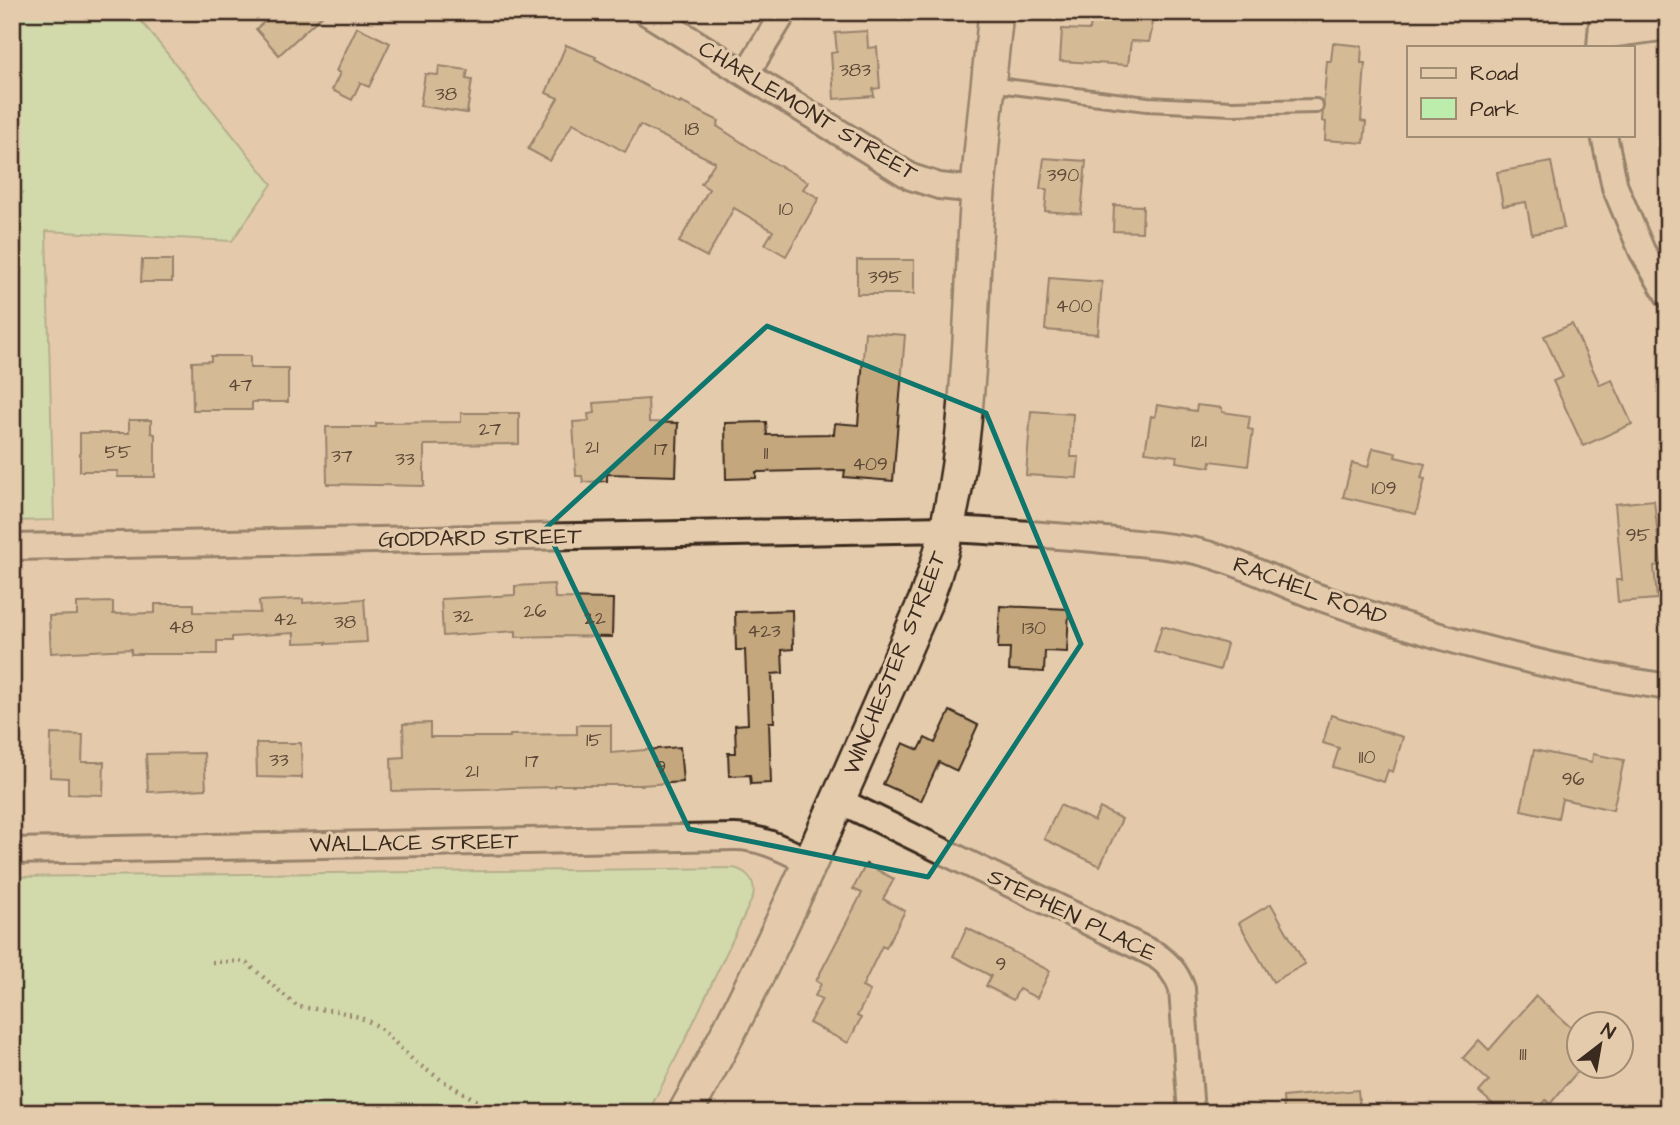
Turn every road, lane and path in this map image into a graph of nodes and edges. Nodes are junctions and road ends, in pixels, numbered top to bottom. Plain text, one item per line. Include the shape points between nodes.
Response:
1 (646, 12) edge
2 (784, 12) edge
3 (996, 12) edge
4 (1668, 27) edge
5 (1601, 32) edge
6 (746, 75) junction
7 (989, 84) junction
8 (1316, 106) dead end
9 (1604, 136) edge
10 (978, 190) junction
11 (1668, 295) edge
12 (947, 529) junction
13 (12, 547) edge
14 (1668, 687) edge
15 (838, 800) junction
16 (12, 851) edge
17 (810, 862) junction
18 (212, 962) dead end
19 (498, 1113) edge
20 (685, 1113) edge
21 (1191, 1113) edge

1 - 6 street, CHARLEMONT STREET
2 - 6 street
3 - 7 street, WINCHESTER STREET
4 - 5 street
6 - 10 street, CHARLEMONT STREET via 911,177 939,186
7 - 8 lane via 1147,104
7 - 10 street, WINCHESTER STREET
9 - 11 street via 1615,187 1642,250
10 - 12 street, WINCHESTER STREET via 967,397
12 - 13 street, GODDARD STREET
12 - 14 street, RACHEL ROAD via 1201,552 1321,598 1460,643
12 - 15 street, WINCHESTER STREET via 925,602
15 - 17 street, WINCHESTER STREET
15 - 21 street, STEPHEN PLACE via 1164,961 1182,989
16 - 17 street, WALLACE STREET via 734,837 768,842
17 - 20 street, WINCHESTER STREET via 750,991
18 - 19 path via 248,964 298,1007 337,1011 369,1021 415,1062

